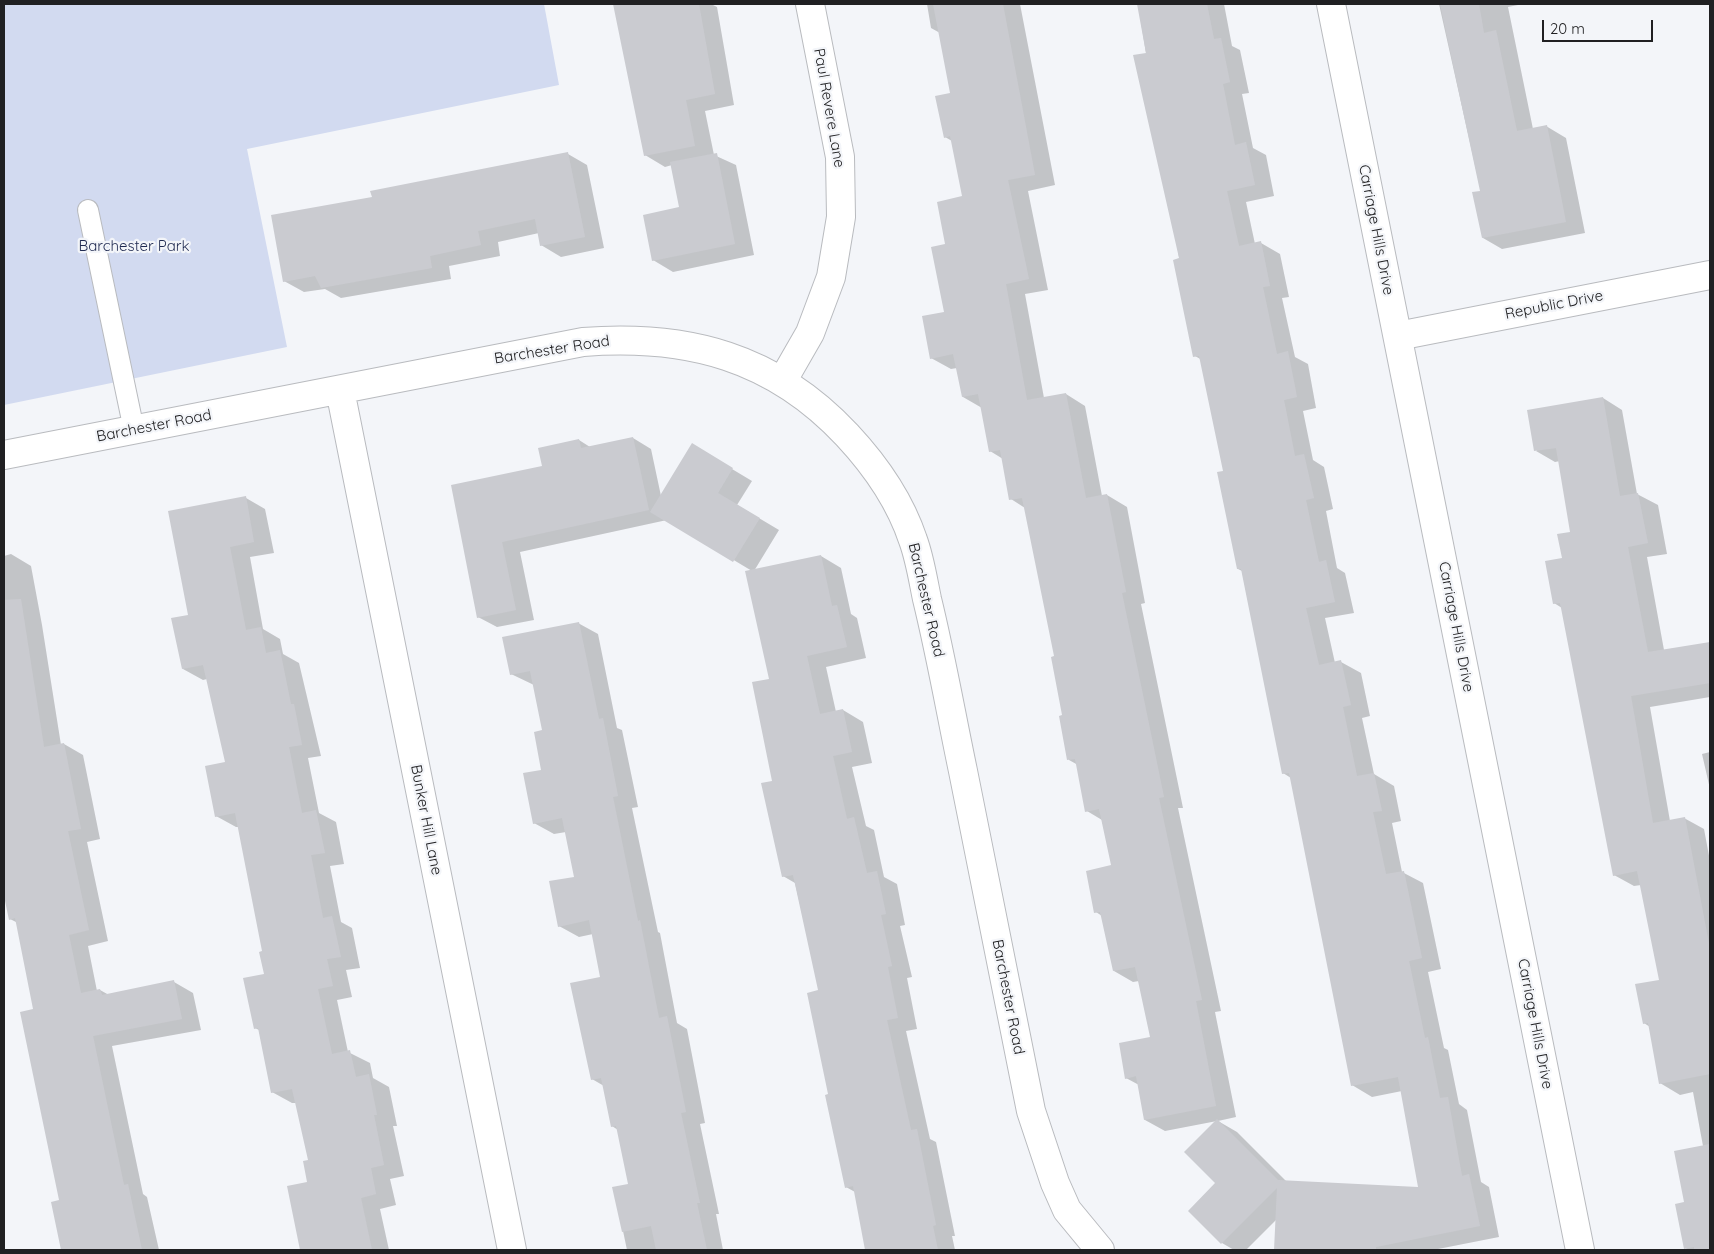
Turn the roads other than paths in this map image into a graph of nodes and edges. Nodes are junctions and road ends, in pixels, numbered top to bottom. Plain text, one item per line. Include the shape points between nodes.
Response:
1 (810, 4) edge
2 (1331, 4) edge
3 (88, 210) dead end
4 (1710, 275) edge
5 (1398, 336) junction
6 (783, 380) junction
7 (340, 390) junction
8 (134, 430) junction
9 (4, 455) edge
10 (512, 1250) edge
11 (1100, 1250) edge
12 (1580, 1250) edge

1 - 6 street, Paul Revere Lane via 840,157 841,217 831,277 810,334
2 - 5 street, Carriage Hills Drive
3 - 8 lane
4 - 5 street, Republic Drive
5 - 12 street, Carriage Hills Drive
6 - 7 street, Barchester Road via 754,365 713,352 670,343 622,339 583,342
6 - 11 street, Barchester Road via 825,411 862,451 889,488 913,540 934,626 1031,1111 1067,1210
7 - 8 street, Barchester Road
7 - 10 street, Bunker Hill Lane
8 - 9 street, Barchester Road

